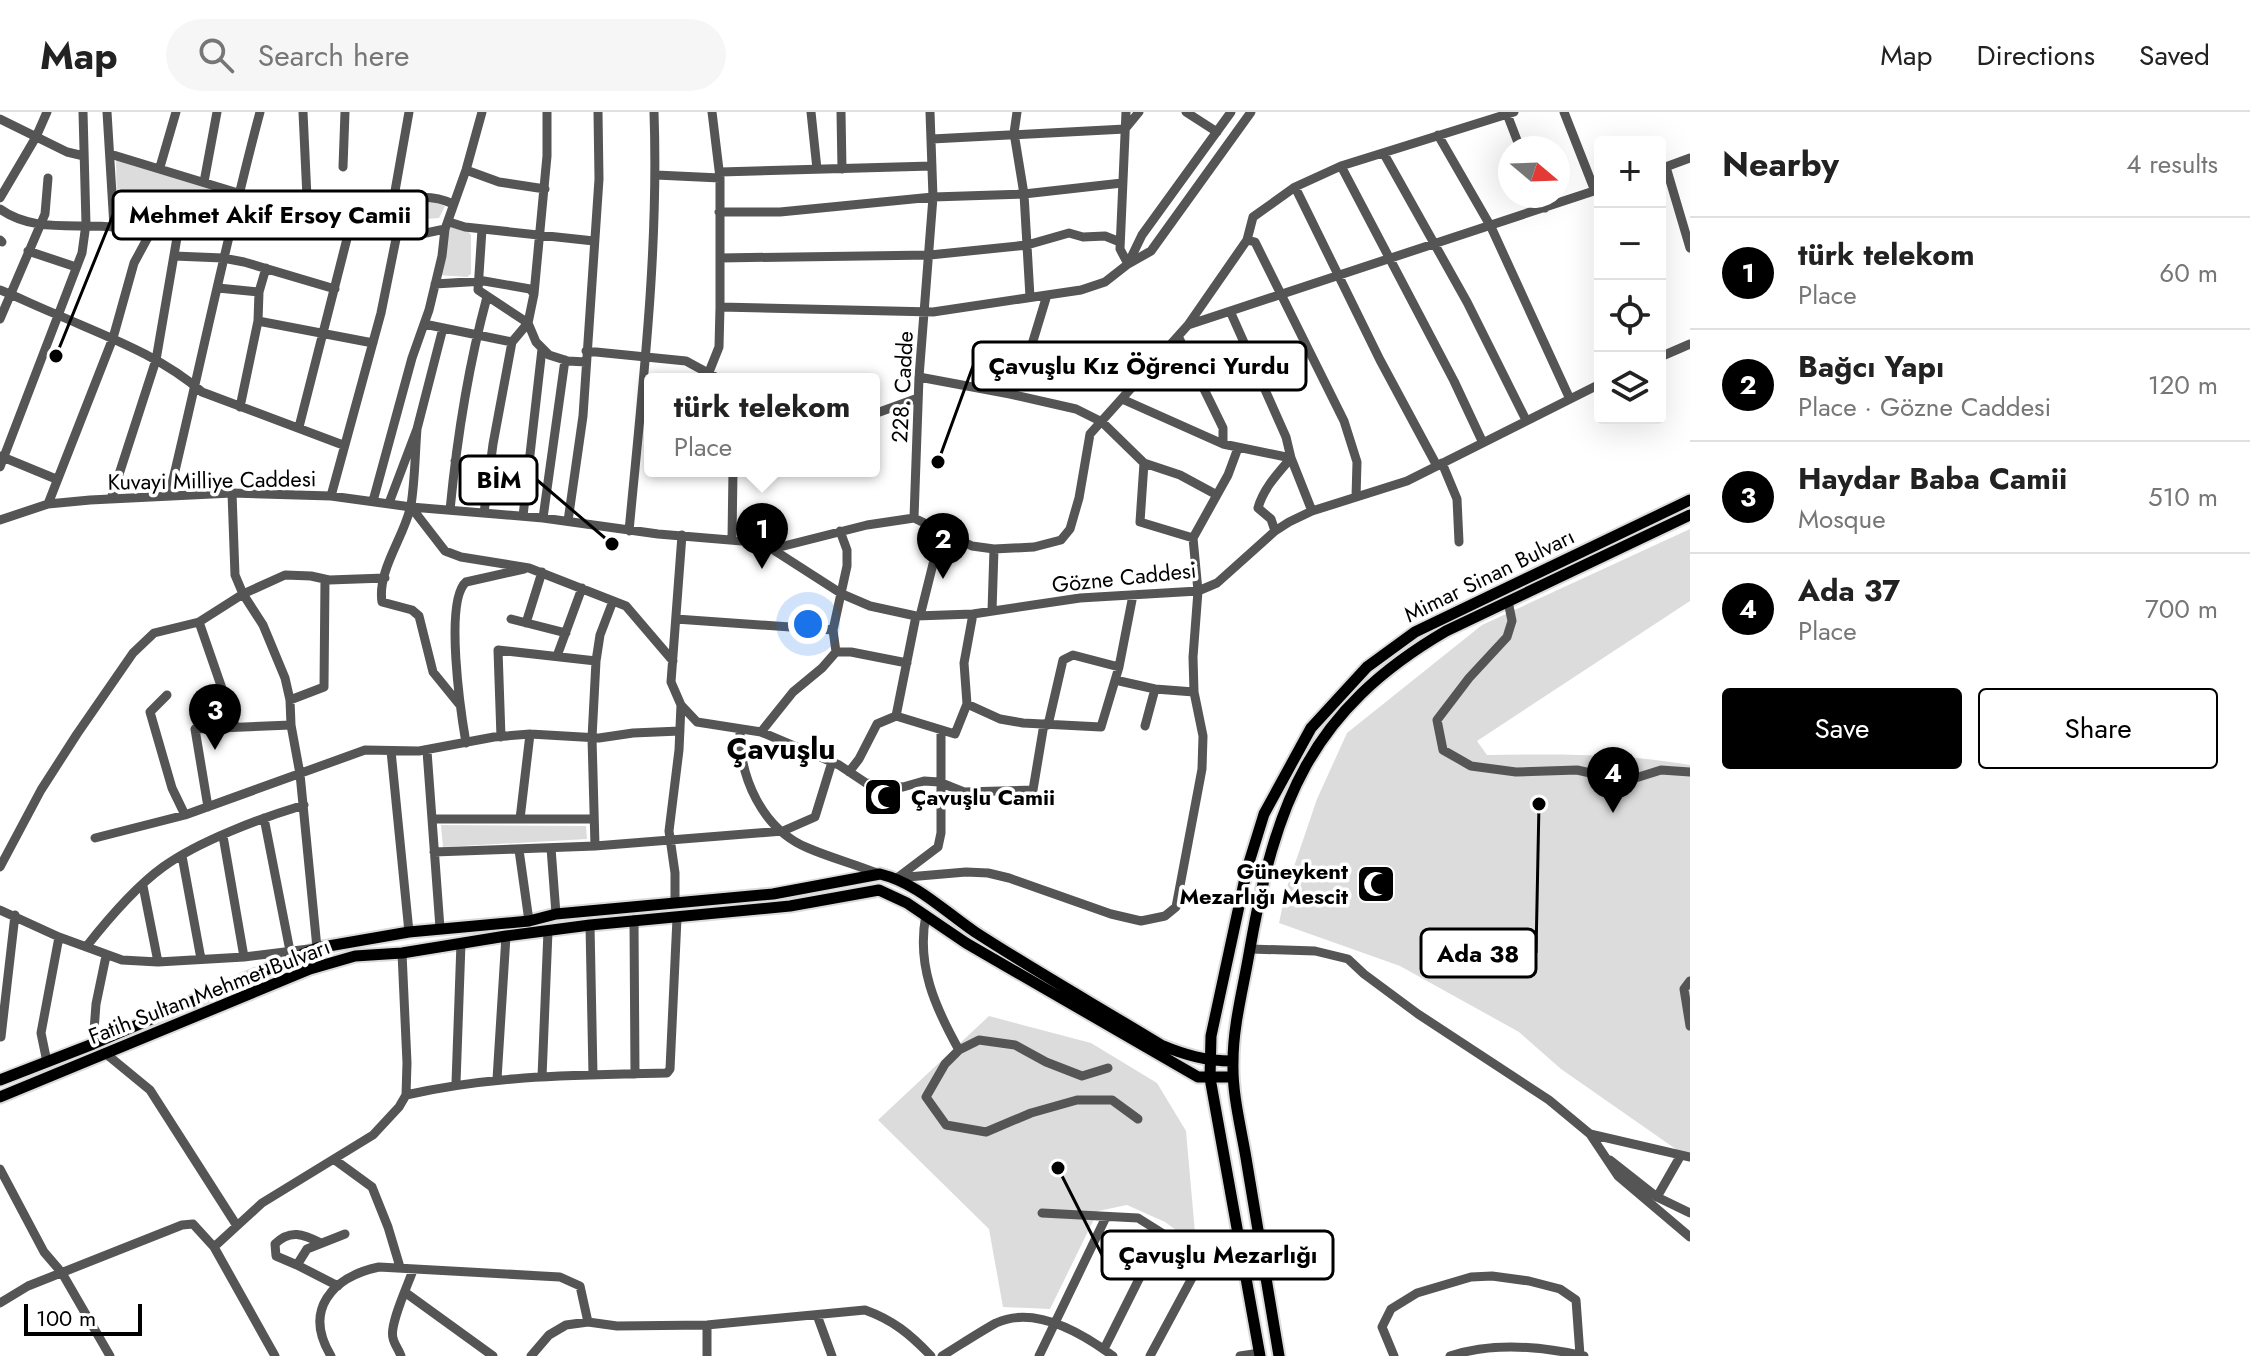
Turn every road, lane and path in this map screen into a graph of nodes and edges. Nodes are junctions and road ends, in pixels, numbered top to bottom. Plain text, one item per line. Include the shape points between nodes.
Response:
1 (47, 112) edge
2 (83, 112) edge
3 (107, 112) edge
4 (176, 112) edge
5 (217, 112) edge
6 (260, 112) edge
7 (303, 112) edge
8 (345, 112) edge
9 (409, 112) edge
10 (482, 112) edge
11 (547, 112) edge
12 (598, 112) edge
13 (654, 112) edge
14 (712, 112) edge
15 (811, 112) edge
16 (841, 112) edge
17 (930, 112) edge
18 (1017, 112) edge
19 (1126, 112) edge
20 (1139, 112) edge
21 (1186, 112) edge
22 (1231, 112) edge
23 (1251, 112) edge
24 (1564, 112) edge
25 (1510, 113) edge
26 (0, 119) edge
27 (1125, 129) junction
28 (1217, 132) junction
29 (1014, 133) junction
30 (1438, 135) junction
31 (1517, 136) edge
32 (36, 137) junction
33 (932, 139) junction
34 (110, 154) junction
35 (1384, 154) junction
36 (84, 156) junction
37 (1690, 158) edge
38 (932, 166) junction
39 (1341, 166) junction
40 (160, 167) junction
41 (343, 167) dead end
42 (1666, 167) edge
43 (817, 169) junction
44 (842, 169) junction
45 (466, 170) junction
46 (656, 175) junction
47 (720, 175) junction
48 (1666, 177) edge
49 (48, 178) dead end
50 (1594, 181) edge
51 (204, 182) junction
52 (1122, 183) junction
53 (1295, 187) junction
54 (545, 189) junction
55 (1594, 191) edge
56 (238, 193) junction
57 (1024, 194) junction
58 (933, 197) junction
59 (0, 198) edge
60 (1570, 200) edge
61 (453, 204) junction
62 (1545, 208) edge
63 (0, 209) edge
64 (719, 212) junction
65 (392, 213) junction
66 (308, 219) junction
67 (352, 219) junction
68 (86, 224) junction
69 (230, 224) junction
70 (447, 225) junction
71 (38, 226) junction
72 (154, 226) junction
73 (179, 226) junction
74 (114, 227) junction
75 (1491, 227) junction
76 (398, 229) junction
77 (482, 229) junction
78 (541, 236) junction
79 (1247, 240) junction
80 (594, 241) junction
81 (1120, 242) junction
82 (1027, 245) junction
83 (1436, 245) junction
84 (1690, 248) edge
85 (28, 251) junction
86 (930, 255) junction
87 (174, 256) junction
88 (223, 258) junction
89 (720, 258) junction
90 (1390, 258) junction
91 (1128, 264) junction
92 (76, 267) junction
93 (266, 268) junction
94 (1340, 273) junction
95 (435, 284) junction
96 (478, 284) junction
97 (218, 288) junction
98 (335, 289) junction
99 (4, 292) edge
100 (259, 292) junction
101 (1281, 293) junction
102 (534, 294) junction
103 (1047, 295) junction
104 (487, 297) junction
105 (1030, 297) junction
106 (720, 307) junction
107 (924, 311) junction
108 (1230, 311) junction
109 (57, 315) junction
110 (0, 319) edge
111 (258, 321) junction
112 (528, 323) junction
113 (424, 324) junction
114 (1188, 325) junction
115 (443, 328) junction
116 (324, 333) junction
117 (477, 335) junction
118 (1178, 336) junction
119 (113, 338) junction
120 (512, 342) junction
121 (373, 343) junction
122 (1690, 344) edge
123 (542, 349) junction
124 (1666, 354) edge
125 (586, 356) junction
126 (645, 357) junction
127 (156, 360) junction
128 (565, 360) junction
129 (709, 372) joint
130 (919, 377) junction
131 (195, 386) junction
132 (1594, 387) edge
133 (1010, 394) junction
134 (1569, 397) junction
135 (918, 398) junction
136 (1122, 399) junction
137 (240, 407) junction
138 (880, 412) edge
139 (1526, 420) junction
140 (1102, 422) junction
141 (299, 427) junction
142 (417, 429) junction
143 (1483, 443) junction
144 (1223, 444) junction
145 (343, 445) junction
146 (1238, 448) junction
147 (1291, 458) junction
148 (1, 460) edge
149 (455, 461) junction
150 (1144, 463) junction
151 (1439, 464) junction
152 (490, 466) junction
153 (733, 477) edge
154 (56, 479) junction
155 (232, 493) junction
156 (1217, 495) junction
157 (169, 496) junction
158 (331, 496) junction
159 (1356, 497) junction
160 (111, 499) junction
161 (1690, 500) edge
162 (373, 501) junction
163 (389, 503) junction
164 (48, 504) junction
165 (411, 507) junction
166 (450, 510) junction
167 (1312, 511) junction
168 (484, 513) junction
169 (1690, 515) edge
170 (523, 516) junction
171 (543, 518) junction
172 (914, 518) junction
173 (0, 520) edge
174 (568, 521) junction
175 (629, 531) junction
176 (840, 531) junction
177 (1275, 531) junction
178 (682, 535) junction
179 (1193, 538) junction
180 (732, 539) junction
181 (953, 539) junction
182 (1459, 542) dead end
183 (772, 549) junction
184 (994, 549) junction
185 (529, 568) junction
186 (542, 572) junction
187 (385, 578) junction
188 (325, 579) junction
189 (582, 588) junction
190 (1198, 591) junction
191 (243, 594) junction
192 (842, 594) junction
193 (1133, 595) junction
194 (613, 601) junction
195 (1508, 601) junction
196 (992, 611) junction
197 (973, 614) junction
198 (918, 616) junction
199 (511, 619) dead end
200 (676, 619) junction
201 (199, 622) junction
202 (526, 623) junction
203 (833, 630) junction
204 (566, 633) junction
205 (836, 652) junction
206 (557, 656) junction
207 (596, 661) junction
208 (673, 661) junction
209 (907, 663) junction
210 (1119, 667) junction
211 (1115, 680) junction
212 (1155, 689) junction
213 (1194, 692) junction
214 (167, 695) dead end
215 (290, 700) junction
216 (459, 704) junction
217 (967, 704) junction
218 (681, 705) junction
219 (896, 716) junction
220 (1046, 724) junction
221 (291, 725) junction
222 (235, 726) junction
223 (1145, 726) dead end
224 (740, 730) junction
225 (941, 730) junction
226 (680, 731) junction
227 (761, 732) junction
228 (530, 734) junction
229 (501, 737) junction
230 (592, 738) junction
231 (466, 743) junction
232 (391, 751) junction
233 (427, 751) junction
234 (832, 762) junction
235 (849, 772) junction
236 (1690, 772) edge
237 (300, 774) junction
238 (939, 782) junction
239 (304, 805) junction
240 (208, 807) junction
241 (185, 815) junction
242 (264, 818) junction
243 (432, 819) junction
244 (520, 819) junction
245 (594, 819) junction
246 (783, 831) junction
247 (223, 836) junction
248 (95, 838) dead end
249 (670, 841) junction
250 (595, 846) junction
251 (551, 848) junction
252 (519, 850) junction
253 (434, 852) junction
254 (182, 856) junction
255 (0, 867) edge
256 (880, 874) junction
257 (896, 878) junction
258 (143, 886) junction
259 (675, 902) junction
260 (0, 910) edge
261 (556, 914) junction
262 (15, 915) junction
263 (926, 915) junction
264 (677, 918) junction
265 (634, 920) junction
266 (529, 921) junction
267 (590, 925) junction
268 (440, 928) junction
269 (548, 931) junction
270 (409, 932) junction
271 (506, 936) junction
272 (59, 937) junction
273 (461, 943) junction
274 (86, 947) junction
275 (317, 948) junction
276 (1250, 949) junction
277 (290, 951) junction
278 (402, 953) junction
279 (106, 956) junction
280 (244, 957) junction
281 (201, 959) junction
282 (158, 962) junction
283 (1690, 981) edge
284 (1690, 1026) edge
285 (1, 1037) edge
286 (93, 1044) junction
287 (959, 1050) junction
288 (105, 1053) junction
289 (1211, 1061) junction
290 (1232, 1061) junction
291 (47, 1062) junction
292 (1108, 1068) dead end
293 (635, 1074) junction
294 (593, 1075) junction
295 (542, 1077) junction
296 (1233, 1077) junction
297 (1210, 1078) junction
298 (497, 1079) junction
299 (0, 1080) edge
300 (456, 1083) junction
301 (406, 1095) junction
302 (0, 1097) edge
303 (1138, 1119) dead end
304 (1590, 1134) junction
305 (1603, 1154) junction
306 (1686, 1156) edge
307 (335, 1160) junction
308 (0, 1171) edge
309 (1657, 1197) junction
310 (1042, 1213) dead end
311 (1690, 1213) edge
312 (1106, 1217) junction
313 (237, 1226) junction
314 (1162, 1233) junction
315 (345, 1234) dead end
316 (1690, 1237) edge
317 (321, 1243) junction
318 (214, 1247) junction
319 (297, 1265) junction
320 (400, 1267) junction
321 (413, 1270) junction
322 (62, 1273) junction
323 (338, 1286) junction
324 (406, 1293) junction
325 (0, 1303) edge
326 (817, 1315) junction
327 (588, 1322) junction
328 (1056, 1322) junction
329 (707, 1325) junction
330 (1101, 1351) edge
331 (1260, 1355) edge
332 (110, 1356) edge
333 (275, 1356) edge
334 (331, 1356) edge
335 (401, 1356) edge
336 (493, 1356) edge
337 (531, 1356) edge
338 (707, 1356) edge
339 (832, 1356) edge
340 (931, 1356) edge
341 (942, 1356) edge
342 (1039, 1356) edge
343 (1113, 1356) edge
344 (1150, 1356) edge
345 (1240, 1356) edge
346 (1279, 1356) edge
347 (1394, 1356) edge
348 (1450, 1356) edge
349 (1582, 1356) edge

1 - 32 street
2 - 36 street
3 - 34 street
4 - 40 street
5 - 51 street
6 - 56 street
7 - 66 street
8 - 41 street
9 - 65 street
10 - 45 street
11 - 54 street
12 - 80 street
13 - 46 street
14 - 47 street
15 - 43 street
16 - 44 street
17 - 33 street, 228. Cadde
18 - 29 street
19 - 27 street
20 - 27 street
21 - 28 street
22 - 28 street
23 - 91 street via 1151,251
24 - 50 street
25 - 30 street
25 - 31 street
26 - 32 street
27 - 29 street
27 - 52 street
28 - 91 street via 1142,235
29 - 33 street
29 - 57 street
30 - 35 street
30 - 75 street
32 - 36 street
32 - 59 street
33 - 38 street, 228. Cadde
34 - 40 street
34 - 74 street
35 - 39 street
35 - 83 street
36 - 68 street
37 - 42 street
38 - 44 street
38 - 58 street, 228. Cadde
39 - 53 street
39 - 90 street
40 - 51 street
43 - 44 street
43 - 47 street
45 - 54 street
45 - 61 street
46 - 47 street
46 - 126 street
47 - 64 street
48 - 84 street
49 - 71 street via 45,214
51 - 56 street
52 - 57 street
52 - 81 street
53 - 79 street via 1253,217
53 - 94 street
54 - 78 street
55 - 60 street
56 - 69 street
57 - 58 street
57 - 82 street
58 - 64 street via 780,212
58 - 86 street, 228. Cadde
61 - 65 street via 411,198
61 - 70 street
62 - 75 street
63 - 71 street
64 - 89 street
65 - 67 street
65 - 76 street
66 - 67 street
66 - 69 street
67 - 98 street
68 - 71 street
68 - 74 street
68 - 92 street
69 - 73 street
69 - 88 street
70 - 76 street via 426,233
70 - 77 street
70 - 95 street
71 - 85 street
72 - 73 street
72 - 74 street
72 - 119 street via 134,263
73 - 87 street
75 - 83 street
75 - 134 street
76 - 121 street
77 - 78 street
77 - 96 street
78 - 80 street
78 - 102 street
79 - 101 street via 1255,242
79 - 114 street
80 - 125 street
81 - 82 street via 1069,233
81 - 91 street
82 - 86 street
82 - 105 street
83 - 90 street
83 - 139 street
85 - 92 street
85 - 99 street
86 - 89 street
86 - 107 street, 228. Cadde
87 - 88 street
87 - 127 street
88 - 93 street
88 - 97 street
89 - 106 street
90 - 94 street
90 - 143 street
91 - 103 street via 1105,282
92 - 109 street
93 - 98 street
93 - 100 street
94 - 101 street
94 - 151 street via 1380,360
95 - 96 street
95 - 113 street
96 - 102 street via 502,283
96 - 104 street
97 - 100 street
97 - 131 street
98 - 116 street
99 - 109 street
99 - 110 street
100 - 111 street
101 - 108 street
101 - 159 street via 1344,421 1357,462
102 - 112 street
103 - 105 street
103 - 133 street
104 - 112 street
104 - 117 street
105 - 107 street
106 - 107 street
106 - 129 street via 719,347
107 - 130 street, 228. Cadde
108 - 114 street
108 - 147 street
109 - 119 street
109 - 148 street
111 - 116 street
111 - 137 street
112 - 120 street
112 - 123 street
113 - 115 street
113 - 162 street
114 - 118 street
115 - 117 street
115 - 142 street
116 - 121 street
116 - 141 street
117 - 120 street
117 - 149 street
118 - 136 street
118 - 144 street via 1223,428
119 - 127 street
119 - 154 street
120 - 152 street
121 - 145 street
122 - 124 street
123 - 128 street
123 - 170 street
125 - 126 street
125 - 128 street
125 - 174 street
126 - 129 street via 686,361
126 - 175 street
127 - 131 street
127 - 160 street
128 - 171 street
130 - 133 street
130 - 135 street, 228. Cadde
131 - 137 street
131 - 157 street
132 - 134 street, Gözne Caddesi
133 - 140 street via 1076,409
134 - 139 street, Gözne Caddesi
135 - 138 street
135 - 172 street, 228. Cadde
136 - 140 street
136 - 144 street
137 - 141 street
139 - 143 street, Gözne Caddesi
140 - 150 street
140 - 184 street via 1090,434 1079,498 1061,540
141 - 145 street
142 - 163 street
142 - 165 street
143 - 151 street, Gözne Caddesi
144 - 146 street
145 - 158 street
146 - 147 street
146 - 156 street
147 - 167 street
147 - 177 street via 1258,508
148 - 154 street
149 - 152 street
149 - 166 street
150 - 156 street
150 - 179 street via 1140,522
151 - 159 street, Gözne Caddesi
151 - 182 street via 1457,499
152 - 168 street
153 - 180 street
154 - 164 street
155 - 157 street, Kuvayi Milliye Caddesi
155 - 158 street, Kuvayi Milliye Caddesi
155 - 191 street via 235,575
156 - 179 street
157 - 160 street, Kuvayi Milliye Caddesi
158 - 162 street, Kuvayi Milliye Caddesi
159 - 167 street, Gözne Caddesi
160 - 164 street, Kuvayi Milliye Caddesi
161 - 289 main road, Mimar Sinan Bulvarı via 1415,632 1367,667 1326,710 1264,814 1227,955
162 - 163 street, Kuvayi Milliye Caddesi
163 - 165 street, Kuvayi Milliye Caddesi
164 - 173 street, Kuvayi Milliye Caddesi
165 - 166 street, Kuvayi Milliye Caddesi
165 - 185 street via 445,551
165 - 187 street
166 - 168 street, Kuvayi Milliye Caddesi
167 - 177 street, Gözne Caddesi
168 - 170 street, Kuvayi Milliye Caddesi
169 - 195 main road, Mimar Sinan Bulvarı
170 - 171 street, Kuvayi Milliye Caddesi
171 - 174 street, Kuvayi Milliye Caddesi
172 - 176 street
172 - 181 street
174 - 175 street, Kuvayi Milliye Caddesi
175 - 178 street, Kuvayi Milliye Caddesi
176 - 183 street
176 - 192 street via 847,550
177 - 190 street, Gözne Caddesi via 1217,583
178 - 180 street, Kuvayi Milliye Caddesi
178 - 200 street
179 - 190 street
180 - 183 street, Kuvayi Milliye Caddesi
181 - 184 street
181 - 198 street via 933,564
183 - 192 street, Kuvayi Milliye Caddesi
184 - 196 street
185 - 186 street
185 - 216 street via 460,587
186 - 189 street
186 - 202 street
187 - 188 street
187 - 216 street via 382,602 419,616 433,672
188 - 191 street via 285,575
188 - 215 street via 324,687
189 - 194 street
189 - 204 street
190 - 193 street, Gözne Caddesi
190 - 213 street
191 - 201 street
191 - 215 street via 263,625
192 - 198 street, Gözne Caddesi
192 - 203 street
193 - 196 street, Gözne Caddesi
193 - 210 street
194 - 207 street
194 - 208 street via 626,606
195 - 236 street via 1512,621 1507,637 1437,720 1443,750 1471,766 1516,772 1577,770 1626,781 1661,770
195 - 276 main road, Mimar Sinan Bulvarı via 1398,662 1351,703 1323,737 1280,819
196 - 197 street, Gözne Caddesi
197 - 198 street, Gözne Caddesi
197 - 217 street via 964,663
198 - 209 street
199 - 202 street
200 - 203 street
200 - 208 street
201 - 222 street
201 - 255 street via 154,633 133,653 41,790
202 - 204 street
203 - 205 street
204 - 206 street
205 - 209 street
205 - 227 street via 793,692
206 - 207 street
206 - 229 street via 498,650
207 - 230 street
208 - 218 street via 671,682
209 - 219 street
210 - 211 street
210 - 220 street via 1073,655 1063,660
211 - 212 street
211 - 220 street via 1101,727
212 - 213 street
212 - 223 street
213 - 257 street via 1203,736 1202,769 1176,907 1165,916 1141,921 1111,914 988,873
214 - 241 street via 150,712
215 - 221 street
216 - 231 street
217 - 220 street via 1000,719
217 - 225 street via 955,734
218 - 224 street via 697,722
218 - 226 street
219 - 225 street
219 - 235 street via 877,724
220 - 238 street via 1033,790 964,792
221 - 222 street
221 - 237 street
222 - 240 street via 195,729
224 - 227 street
224 - 246 street via 739,750 755,800
225 - 238 street
226 - 230 street
226 - 249 street
227 - 234 street
228 - 229 street
228 - 230 street
228 - 244 street
229 - 231 street
230 - 245 street
231 - 233 street
232 - 233 street
232 - 237 street via 365,750
232 - 270 street
233 - 243 street
234 - 235 street
234 - 246 street via 815,817
235 - 238 street via 866,783 891,786
237 - 239 street
237 - 240 street
238 - 257 street via 938,847
239 - 242 street
239 - 275 street
240 - 241 street
241 - 248 street
242 - 247 street
242 - 277 street
243 - 244 street
243 - 253 street
244 - 245 street
245 - 250 street
246 - 249 street
246 - 256 street via 804,847
247 - 254 street
247 - 280 street
249 - 250 street
249 - 259 street
250 - 251 street
251 - 252 street
251 - 261 street
252 - 253 street
252 - 266 street
253 - 268 street
254 - 258 street
254 - 281 street
256 - 257 main road
256 - 259 main road, Fatih Sultan Mehmet Bulvarı via 773,894
257 - 289 main road via 1161,1045
258 - 274 street
258 - 282 street
259 - 261 main road, Fatih Sultan Mehmet Bulvarı
260 - 262 street
261 - 266 main road, Fatih Sultan Mehmet Bulvarı
262 - 272 street
262 - 285 street
263 - 264 main road, Fatih Sultan Mehmet Bulvarı via 879,890
263 - 287 street via 926,977
263 - 297 main road, Fatih Sultan Mehmet Bulvarı via 1198,1077
264 - 265 main road, Fatih Sultan Mehmet Bulvarı
264 - 293 street via 670,1069
265 - 267 main road, Fatih Sultan Mehmet Bulvarı
265 - 293 street
266 - 268 main road, Fatih Sultan Mehmet Bulvarı
267 - 269 main road, Fatih Sultan Mehmet Bulvarı
267 - 294 street
268 - 270 main road, Fatih Sultan Mehmet Bulvarı
269 - 271 main road, Fatih Sultan Mehmet Bulvarı
269 - 295 street
270 - 275 main road, Fatih Sultan Mehmet Bulvarı
271 - 273 main road, Fatih Sultan Mehmet Bulvarı
271 - 298 street
272 - 274 street
272 - 291 street via 41,1033
273 - 278 main road, Fatih Sultan Mehmet Bulvarı
273 - 300 street
274 - 279 street
275 - 277 street
275 - 286 main road, Fatih Sultan Mehmet Bulvarı
276 - 290 main road, Mimar Sinan Bulvarı
276 - 304 street via 1315,951 1348,959
277 - 280 street
278 - 288 main road, Fatih Sultan Mehmet Bulvarı via 355,956 310,969
278 - 301 street
279 - 282 street
279 - 286 street
280 - 281 street
281 - 282 street
283 - 284 street via 1684,989
286 - 291 main road, Fatih Sultan Mehmet Bulvarı
287 - 292 street via 979,1040 1015,1045 1082,1076
287 - 303 street via 926,1097 946,1125 986,1132 1077,1100 1112,1100
288 - 302 main road, Fatih Sultan Mehmet Bulvarı
288 - 313 street via 150,1090
289 - 290 main road
289 - 297 main road, Mimar Sinan Bulvarı
290 - 296 main road, Mimar Sinan Bulvarı
291 - 299 main road, Fatih Sultan Mehmet Bulvarı
293 - 294 street
294 - 295 street
295 - 298 street
296 - 297 main road
296 - 346 main road, Mimar Sinan Bulvarı
297 - 331 main road, Mimar Sinan Bulvarı
298 - 300 street
300 - 301 street
301 - 307 street via 373,1135
304 - 305 street
304 - 306 street
305 - 309 street
305 - 316 street via 1618,1176
306 - 309 street
307 - 313 street via 262,1203
307 - 320 street via 372,1187
308 - 322 street via 44,1252
309 - 311 street
310 - 312 street
312 - 314 street via 1138,1218
312 - 328 street
313 - 318 street
314 - 330 street
314 - 344 street via 1197,1255 1199,1265
315 - 317 street
317 - 319 street via 307,1249
317 - 319 street via 290,1233 281,1238 275,1244 276,1256
318 - 322 street via 193,1224 182,1225
318 - 333 street
319 - 323 street
320 - 321 street
320 - 323 street via 355,1272
321 - 324 street
321 - 327 street via 560,1277 580,1286
322 - 325 street
322 - 332 street
323 - 334 street via 322,1309 319,1328
324 - 335 street via 392,1336
324 - 336 street
326 - 329 street
326 - 339 street
326 - 340 street via 865,1310 883,1316 905,1329
327 - 329 street
327 - 337 street via 566,1325 549,1335
328 - 330 street
328 - 341 street via 1021,1317 999,1322
328 - 342 street
329 - 338 street
330 - 343 street
331 - 345 street
347 - 349 street via 1382,1327 1391,1309 1417,1293 1492,1276 1560,1289 1576,1300
348 - 349 street via 1496,1347

